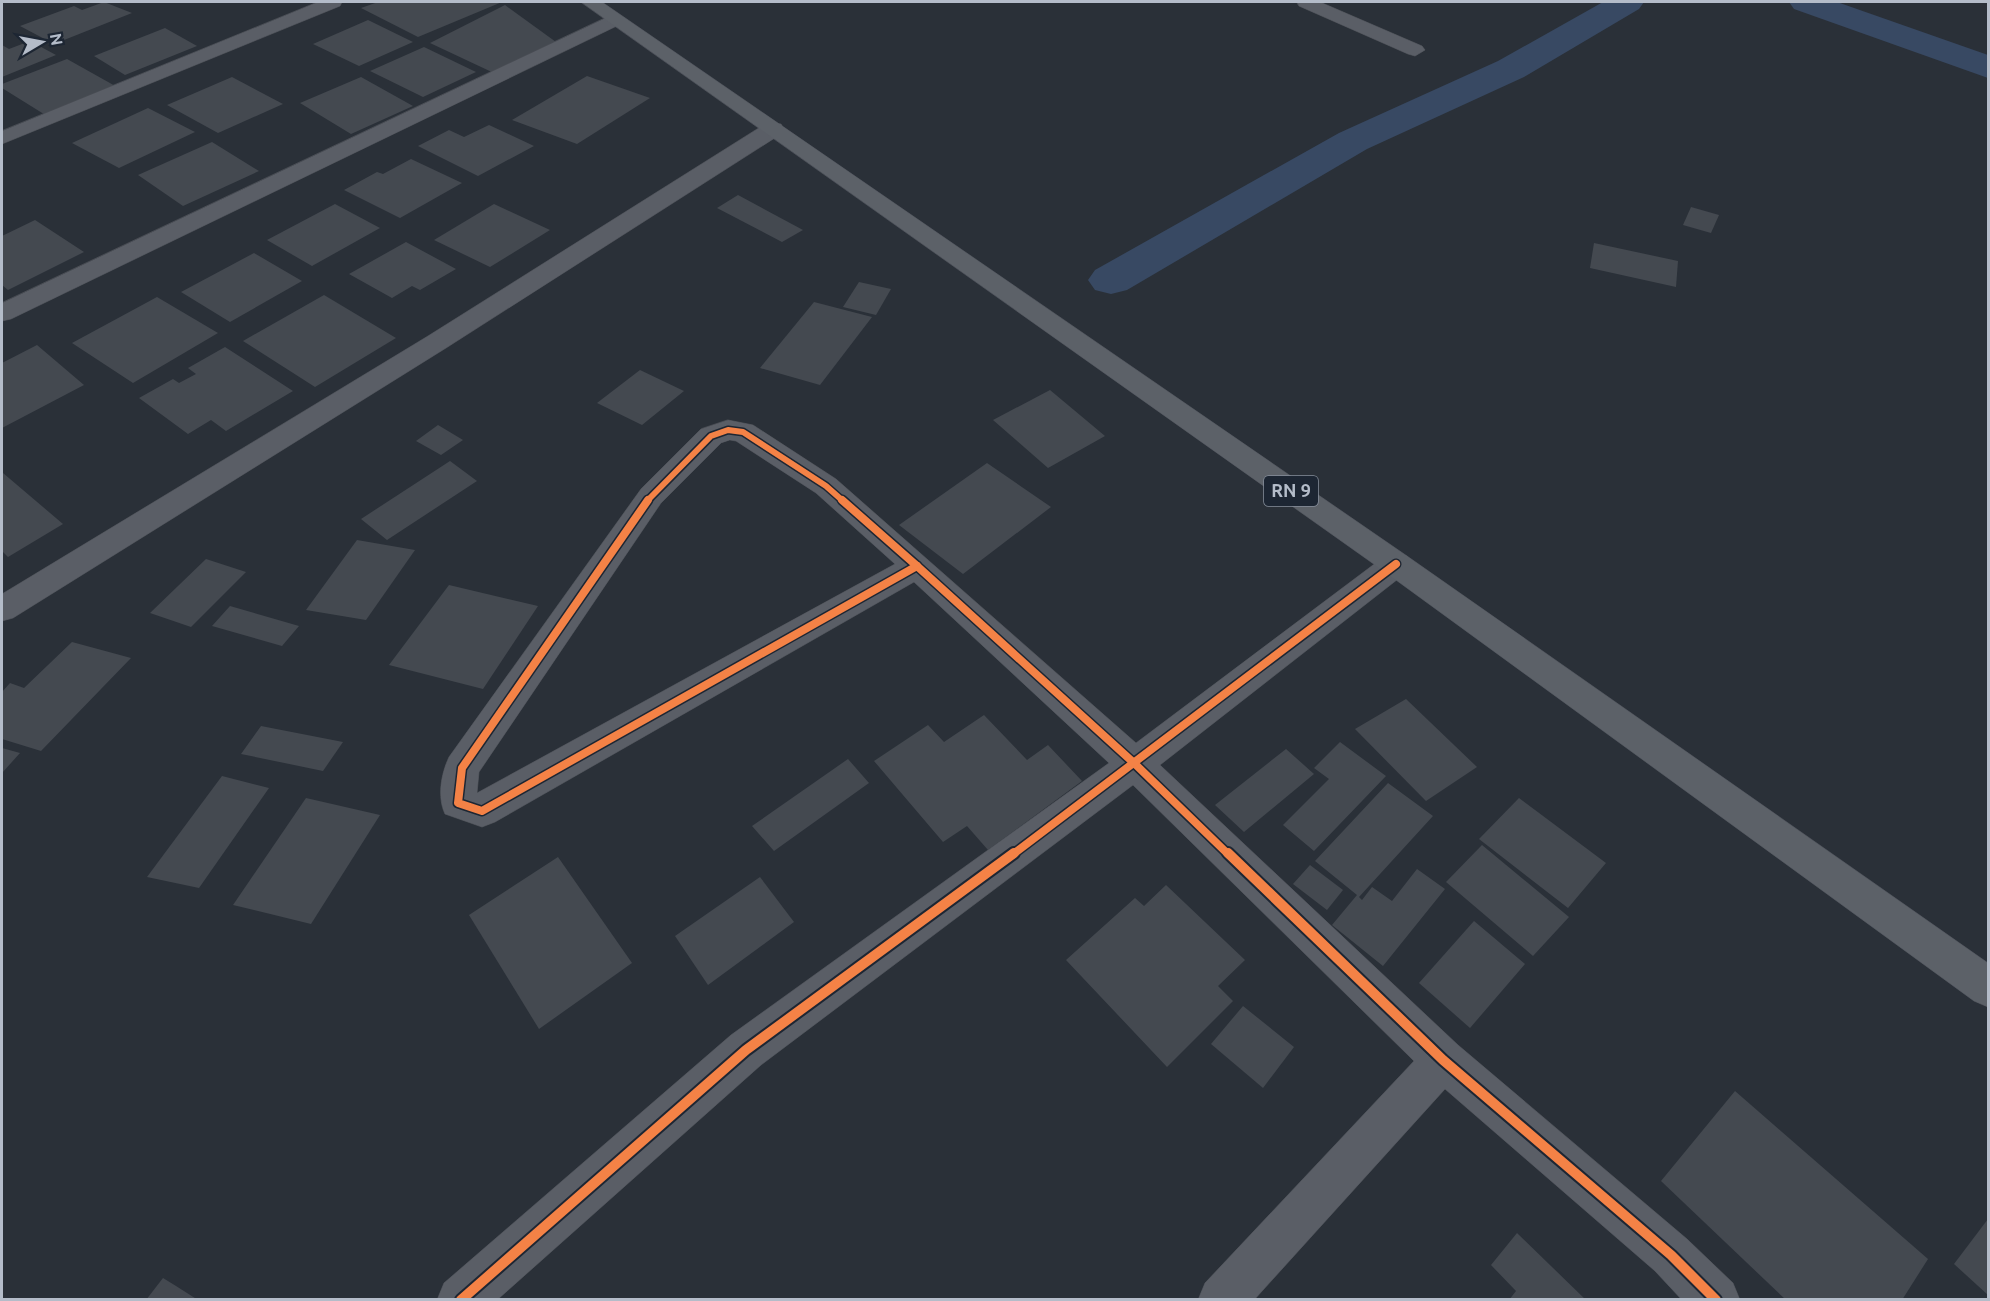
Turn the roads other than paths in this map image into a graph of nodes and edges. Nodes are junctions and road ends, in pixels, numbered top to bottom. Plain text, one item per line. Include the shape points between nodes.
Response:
1 (333, 2) edge
2 (590, 2) edge
3 (1306, 2) edge
4 (616, 19) junction
5 (1415, 50) dead end
6 (773, 129) junction
7 (2, 138) edge
8 (2, 314) edge
9 (1396, 564) junction
10 (916, 566) junction
11 (2, 609) edge
12 (1135, 764) junction
13 (1989, 987) edge
14 (1443, 1060) junction
15 (460, 1299) edge
16 (1222, 1299) edge
17 (1716, 1299) edge

1 - 7 street
2 - 4 main road, RN 9
3 - 5 street
4 - 6 main road, RN 9
4 - 8 street
6 - 9 main road, RN 9
6 - 11 street via 437,342
9 - 12 street
9 - 13 main road, RN 9
10 - 10 street via 482,811 458,803 462,768 651,496 711,436 728,430 743,432 826,486
10 - 12 street
12 - 14 street
12 - 15 street via 746,1050
14 - 16 street
14 - 17 street via 1671,1255

